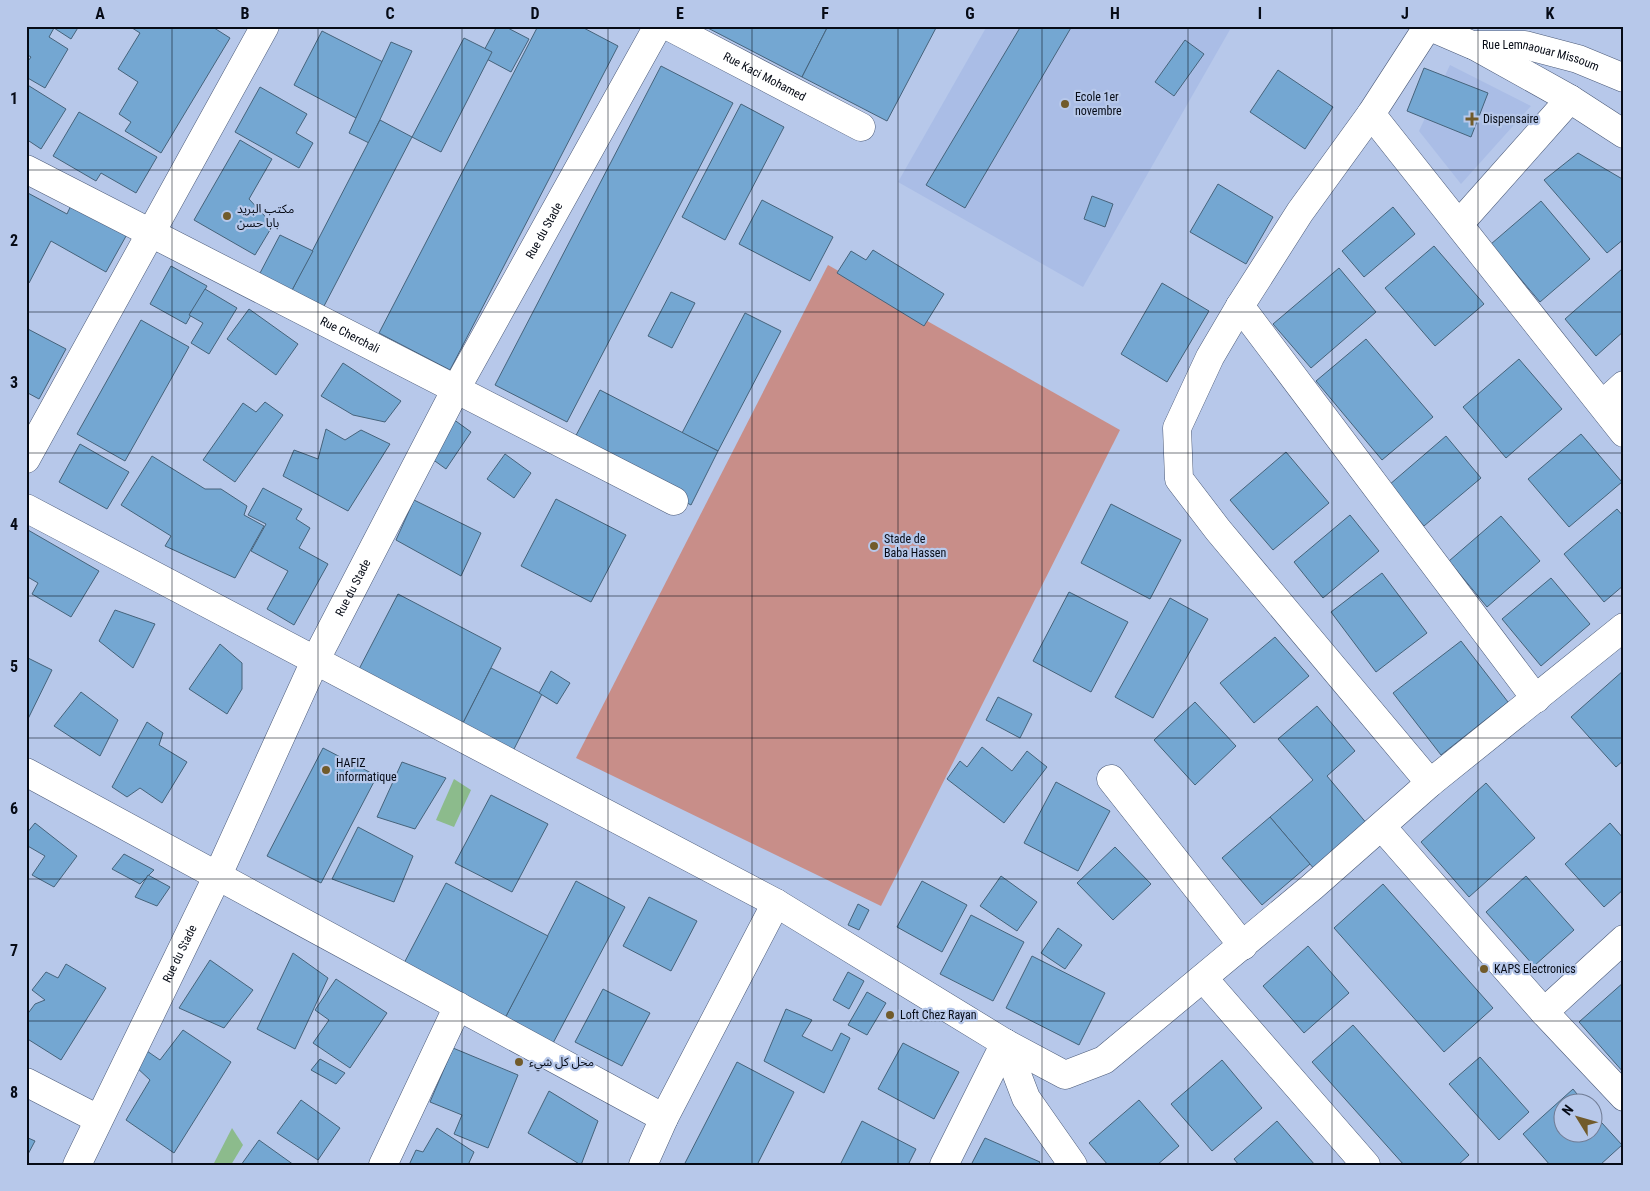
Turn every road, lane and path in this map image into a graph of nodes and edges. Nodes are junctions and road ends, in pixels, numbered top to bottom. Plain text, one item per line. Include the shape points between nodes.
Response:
1 (265, 26) edge
2 (658, 26) edge
3 (668, 26) edge
4 (1428, 26) edge
5 (1472, 44) junction
6 (1624, 78) edge
7 (1570, 99) junction
8 (1371, 114) junction
9 (861, 127) dead end
10 (1624, 134) edge
11 (26, 170) edge
12 (1459, 224) junction
13 (150, 233) junction
14 (1240, 306) junction
15 (1624, 385) edge
16 (456, 389) junction
17 (1603, 404) junction
18 (1624, 433) edge
19 (26, 459) edge
20 (674, 501) dead end
21 (26, 508) edge
22 (1624, 627) edge
23 (315, 661) junction
24 (1536, 698) junction
25 (26, 772) edge
26 (1111, 779) dead end
27 (1430, 783) junction
28 (1382, 827) junction
29 (217, 877) junction
30 (776, 903) junction
31 (1624, 939) edge
32 (1243, 946) junction
33 (1204, 979) junction
34 (458, 1006) junction
35 (1544, 1012) junction
36 (1004, 1043) junction
37 (26, 1082) edge
38 (1624, 1097) edge
39 (664, 1118) junction
40 (98, 1119) junction
41 (76, 1165) edge
42 (383, 1165) edge
43 (643, 1165) edge
44 (944, 1165) edge
45 (1073, 1165) edge
46 (1366, 1165) edge

1 - 13 street
2 - 16 street, Rue du Stade
3 - 9 street, Rue Kaci Mohamed
4 - 5 street, Rue Lemnaouar Missoum
4 - 8 street
5 - 6 street, Rue Lemnaouar Missoum via 1525,45 1578,59
5 - 7 street
7 - 10 street
7 - 12 street
8 - 12 street
8 - 14 street via 1300,212
11 - 13 street, Rue Cherchali
12 - 17 street
13 - 16 street, Rue Cherchali
13 - 19 street
14 - 24 street
14 - 27 street via 1210,357 1177,428 1179,479
15 - 17 street
16 - 20 street, Rue Cherchali
16 - 23 street, Rue du Stade
17 - 18 street
21 - 23 street
22 - 24 street
23 - 29 street, Rue du Stade
23 - 30 street
24 - 27 street
25 - 29 street
26 - 32 street
27 - 28 street
28 - 32 street
28 - 35 street
29 - 34 street
29 - 40 street, Rue du Stade
30 - 36 street
30 - 39 street
31 - 35 street
32 - 33 street
33 - 36 street via 1104,1060 1064,1075
33 - 46 street
34 - 39 street
34 - 42 street
35 - 38 street
36 - 44 street
36 - 45 street via 1026,1098
37 - 40 street
39 - 43 street
40 - 41 street, Rue du Stade

